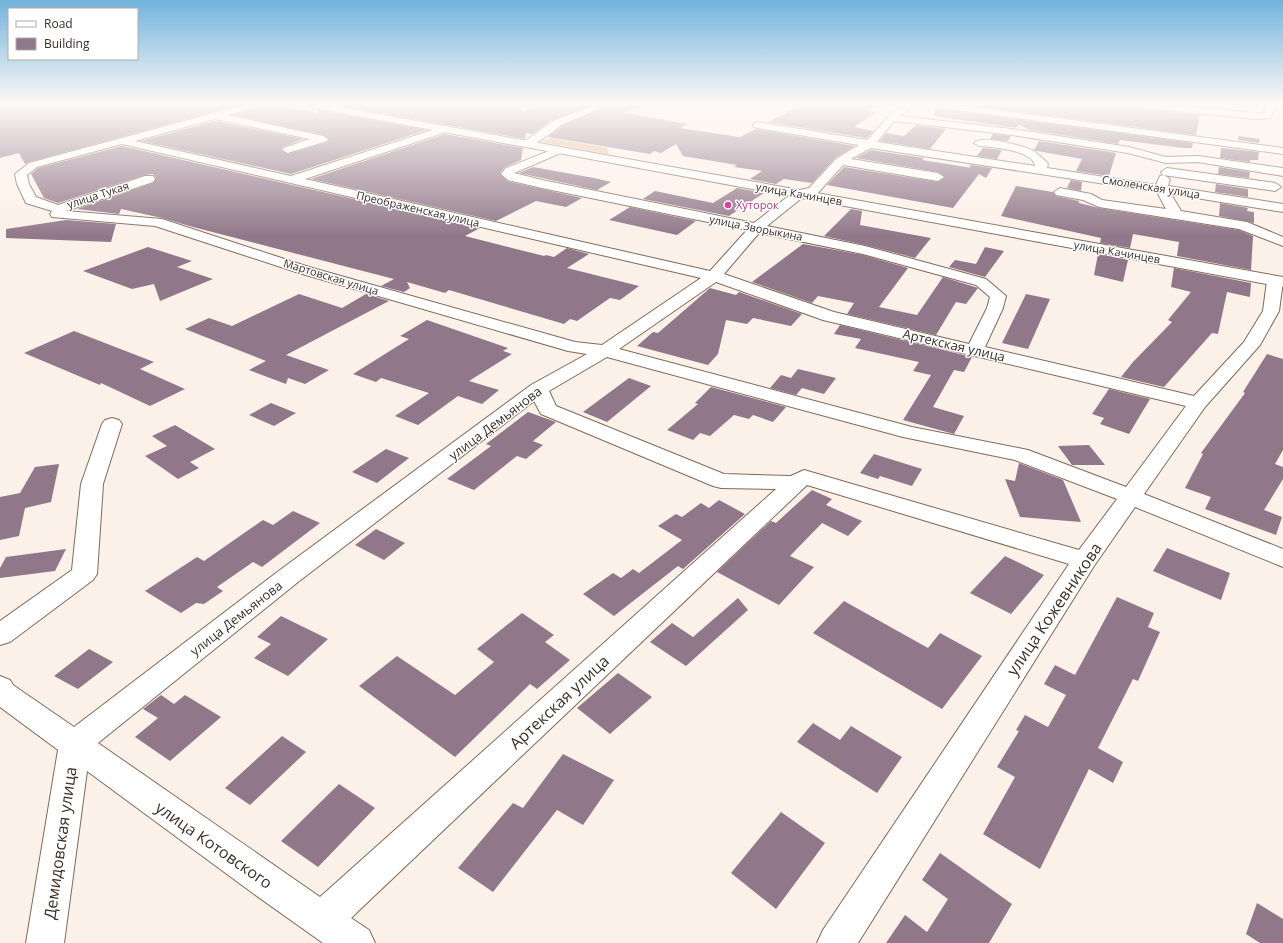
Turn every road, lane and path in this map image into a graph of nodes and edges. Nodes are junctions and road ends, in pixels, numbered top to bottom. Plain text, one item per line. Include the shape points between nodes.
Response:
1 (92, 149) edge
2 (157, 149) edge
3 (291, 149) edge
4 (385, 149) edge
5 (554, 149) edge
6 (858, 149) edge
7 (957, 149) edge
8 (1018, 149) edge
9 (1123, 149) edge
10 (1272, 149) edge
11 (288, 150) dead end
12 (559, 150) junction
13 (1283, 151) edge
14 (840, 161) junction
15 (1167, 166) junction
16 (1040, 170) junction
17 (1283, 172) edge
18 (938, 178) dead end
19 (149, 179) dead end
20 (291, 180) junction
21 (1276, 187) dead end
22 (1161, 188) junction
23 (1060, 192) dead end
24 (799, 194) junction
25 (1283, 208) edge
26 (57, 214) dead end
27 (1176, 214) junction
28 (756, 229) junction
29 (1283, 242) edge
30 (714, 276) junction
31 (1279, 282) edge
32 (975, 350) junction
33 (605, 351) junction
34 (538, 389) junction
35 (1198, 403) junction
36 (112, 424) dead end
37 (796, 483) junction
38 (1131, 497) junction
39 (1283, 558) edge
40 (1085, 560) junction
41 (0, 635) edge
42 (0, 688) edge
43 (75, 744) junction
44 (322, 920) junction
45 (46, 943) edge
46 (356, 943) edge
47 (836, 943) edge

1 - 19 street, улица Тукая via 32,165 21,174 31,200 58,209
2 - 20 street, Преображенская улица
3 - 11 street
4 - 20 street
5 - 12 street, улица Качинцев
6 - 14 street, улица Демьянова
7 - 16 street, Смоленская улица
8 - 16 street via 1038,158 1042,164
9 - 15 street
10 - 13 street
12 - 24 street, улица Качинцев
12 - 28 street, улица Зворыкина via 510,170 507,174 542,184
14 - 18 street
14 - 24 street, улица Демьянова via 813,191
15 - 17 street via 1198,159
15 - 21 street
15 - 22 street
16 - 22 street, Смоленская улица
20 - 30 street, Преображенская улица
22 - 25 street, Смоленская улица
22 - 27 street
23 - 27 street via 1087,197 1099,203
24 - 28 street, улица Демьянова
24 - 31 street, улица Качинцев
26 - 33 street, Мартовская улица via 157,222 398,298 574,347
27 - 29 street via 1242,225
28 - 30 street, улица Демьянова
28 - 32 street, улица Зворыкина via 865,250 981,282 998,296
30 - 32 street, Артекская улица via 829,316
30 - 33 street, улица Демьянова
31 - 35 street, улица Кожевникова via 1271,311 1250,345
32 - 35 street, Артекская улица
33 - 34 street, улица Демьянова
33 - 38 street, Мартовская улица via 910,433 1020,455
34 - 37 street via 548,410 721,481
34 - 43 street, улица Демьянова via 289,576
35 - 38 street, улица Кожевникова
36 - 41 street via 92,484 84,574
37 - 40 street via 804,477
37 - 44 street, Артекская улица
38 - 39 street, Мартовская улица
38 - 40 street, улица Кожевникова
40 - 47 street, улица Кожевникова
42 - 43 street via 2,693
43 - 44 street, улица Котовского via 177,820
43 - 45 street, Демидовская улица
44 - 46 street, улица Котовского

